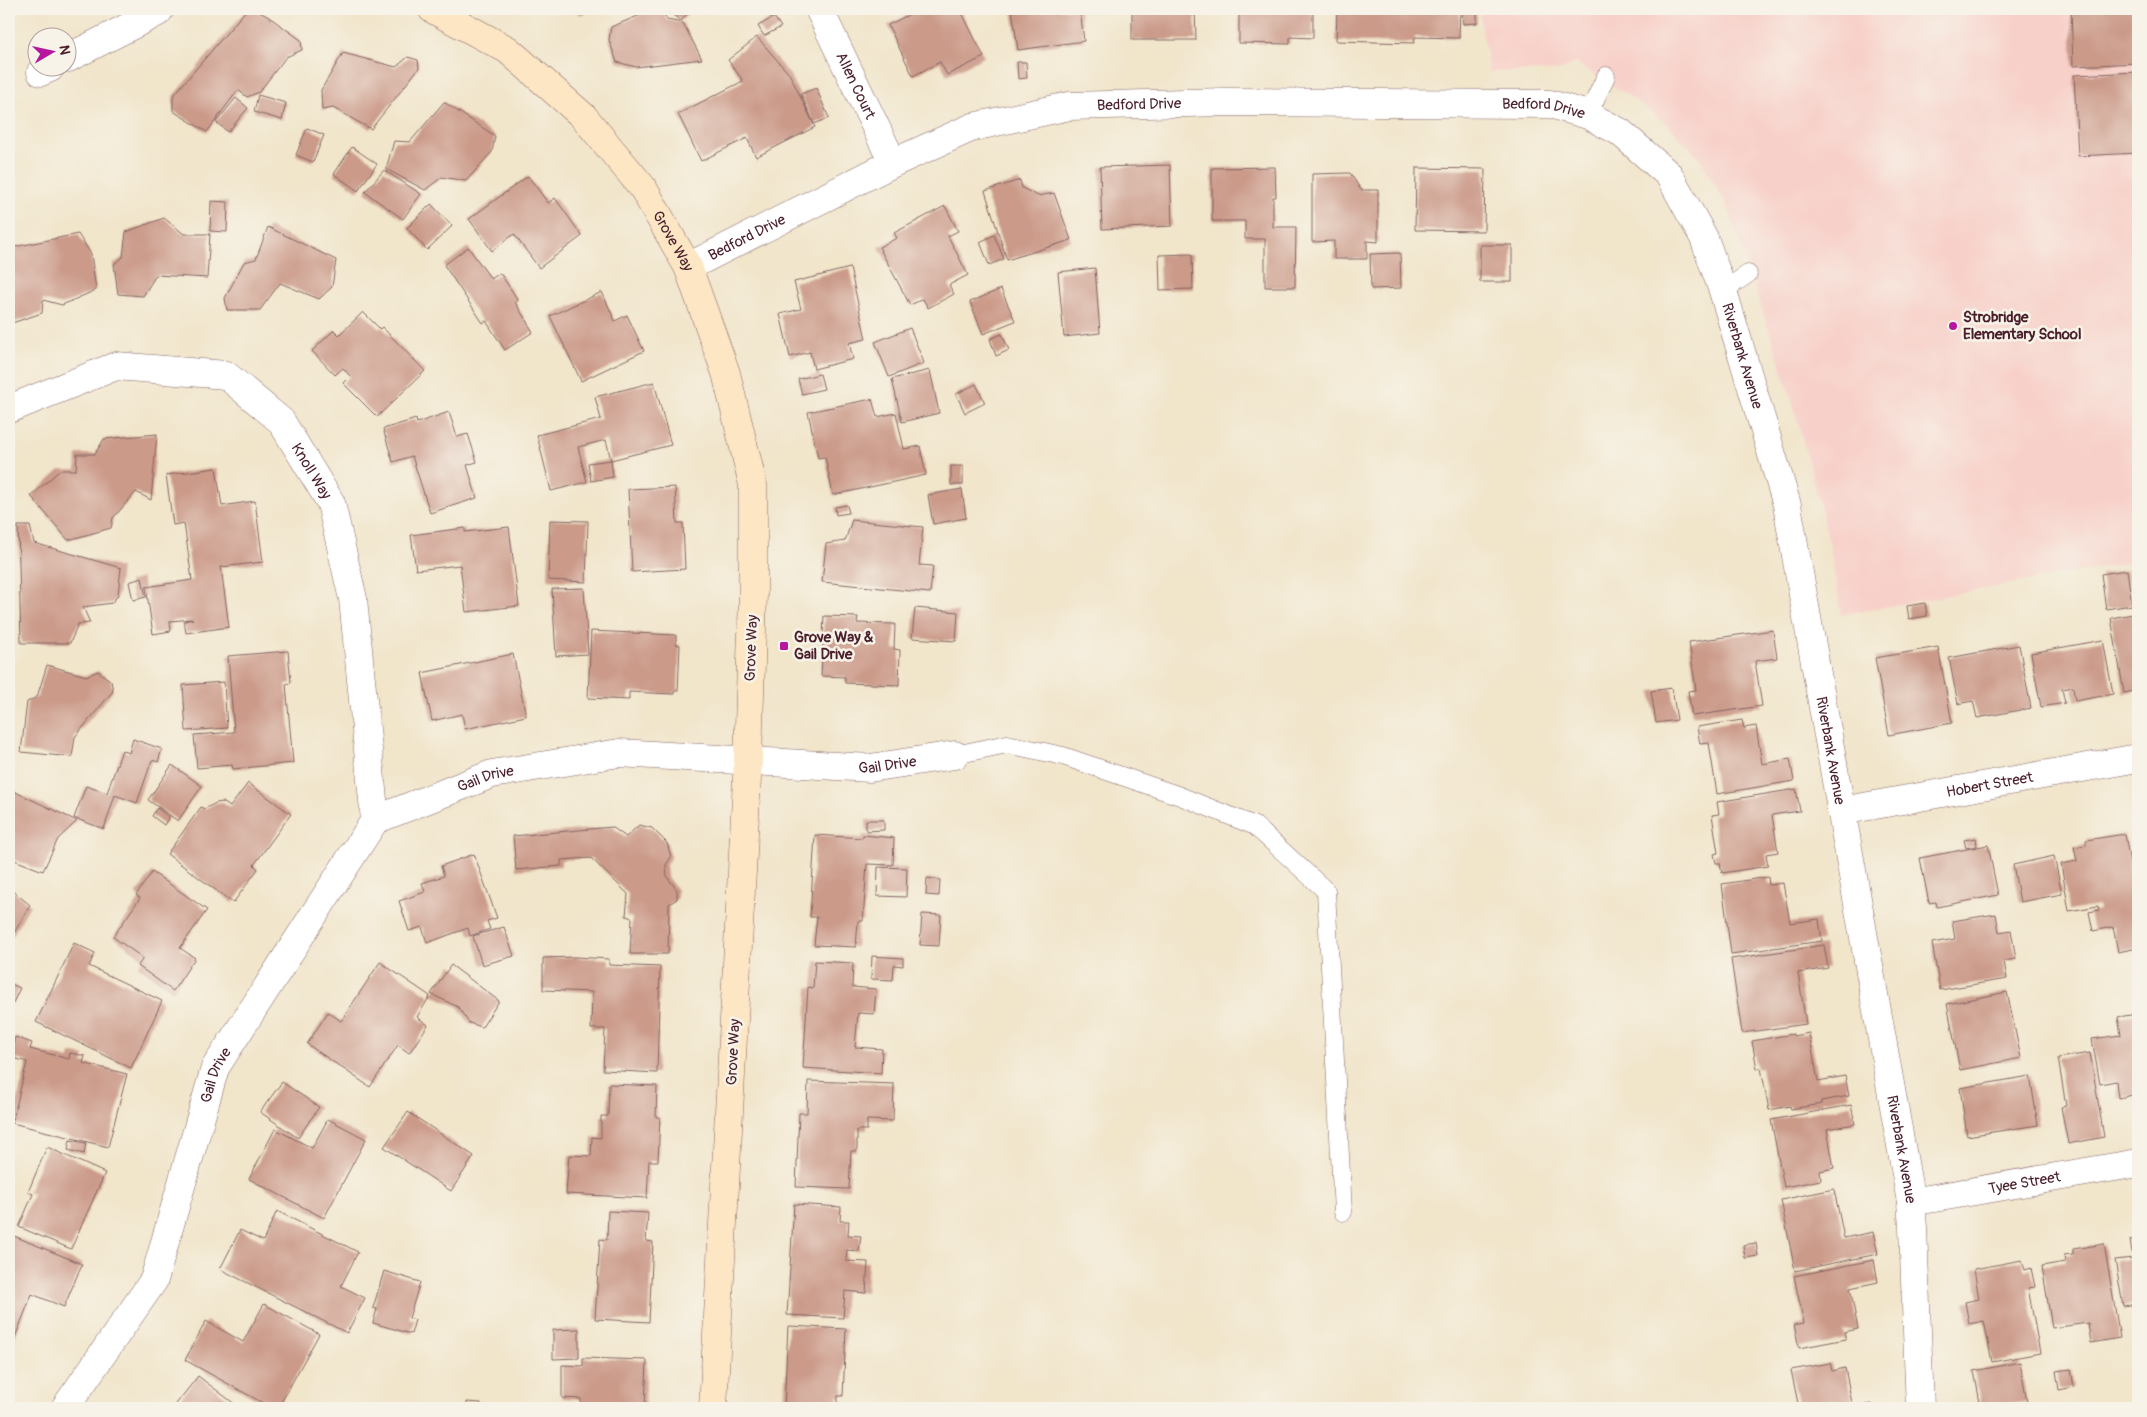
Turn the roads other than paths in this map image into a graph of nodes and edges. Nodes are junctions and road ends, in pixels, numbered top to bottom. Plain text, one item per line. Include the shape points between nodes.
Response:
1 (160, 9) edge
2 (432, 9) edge
3 (819, 9) edge
4 (78, 53) edge
5 (1606, 76) dead end
6 (1588, 116) junction
7 (1620, 132) joint
8 (893, 163) junction
9 (688, 266) junction
10 (1748, 274) dead end
11 (1723, 291) junction
12 (9, 409) edge
13 (955, 755) joint
14 (2138, 758) edge
15 (748, 760) junction
16 (1841, 811) junction
17 (375, 820) junction
18 (2138, 1163) edge
19 (1911, 1202) junction
20 (1343, 1212) dead end
21 (65, 1408) edge
22 (713, 1408) edge
23 (1920, 1408) edge

1 - 4 street
2 - 9 main road, Grove Way via 508,50 584,117 643,188
3 - 8 street, Allen Court
5 - 6 lane
6 - 7 street, Bedford Drive
6 - 8 street, Bedford Drive via 1550,104 1225,102 1069,106 973,127
7 - 11 street, Riverbank Avenue via 1669,175 1704,238
8 - 9 street, Bedford Drive
9 - 15 main road, Grove Way via 726,373 753,484
10 - 11 lane
11 - 16 street, Riverbank Avenue via 1787,505
12 - 17 street, Knoll Way via 116,366 226,375 281,421 331,503 352,598
13 - 15 street, Gail Drive via 870,768
13 - 20 lane, Gail Drive via 1007,744 1063,756 1180,796 1255,826 1326,891
14 - 16 street, Hobert Street
15 - 17 street, Gail Drive via 619,753 492,774
15 - 22 main road, Grove Way
16 - 19 street, Riverbank Avenue
17 - 21 street, Gail Drive via 215,1068 154,1280
18 - 19 street, Tyee Street
19 - 23 street, Riverbank Avenue

